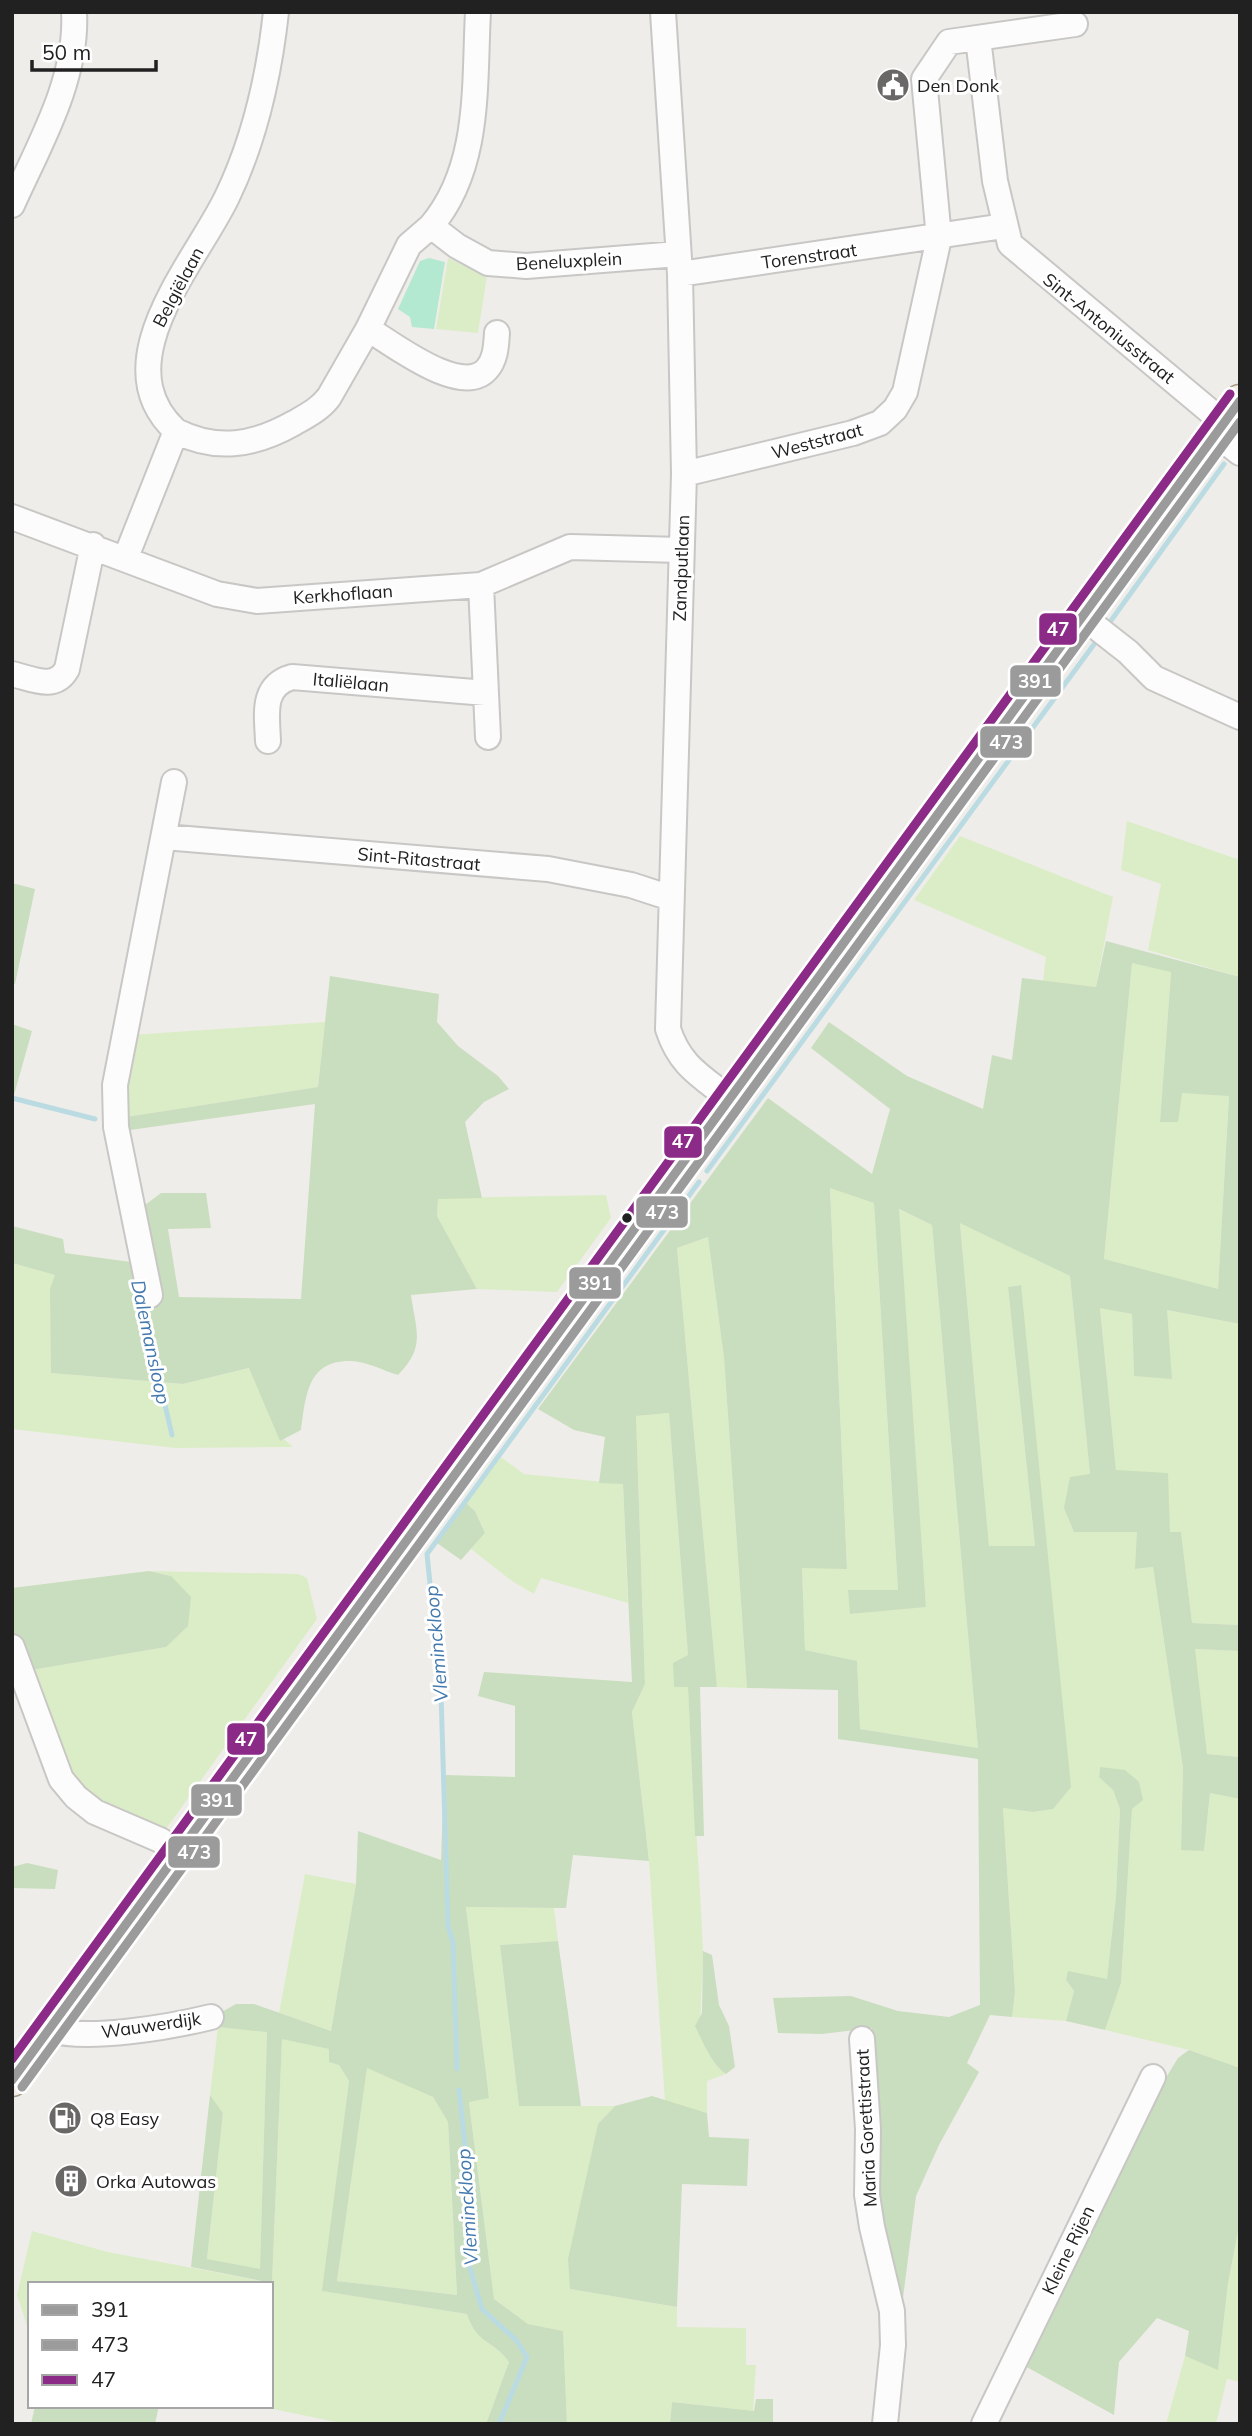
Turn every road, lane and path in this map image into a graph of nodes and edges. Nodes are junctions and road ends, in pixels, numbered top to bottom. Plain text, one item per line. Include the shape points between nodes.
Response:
1 (74, 12) edge
2 (276, 12) edge
3 (478, 12) edge
4 (663, 12) edge
5 (1075, 24) dead end
6 (978, 38) junction
7 (12, 205) edge
8 (431, 226) junction
9 (1004, 226) junction
10 (939, 238) junction
11 (679, 264) junction
12 (368, 328) junction
13 (498, 333) dead end
14 (1230, 428) edge
15 (176, 430) junction
16 (684, 474) junction
17 (12, 517) edge
18 (93, 545) junction
19 (681, 550) junction
20 (126, 557) junction
21 (481, 585) junction
22 (1082, 616) junction
23 (12, 674) edge
24 (486, 693) junction
25 (1240, 717) edge
26 (488, 737) dead end
27 (268, 741) dead end
28 (174, 782) dead end
29 (164, 837) junction
30 (671, 898) junction
31 (730, 1099) junction
32 (150, 1295) dead end
33 (12, 1647) edge
34 (178, 1853) junction
35 (211, 2017) dead end
36 (50, 2030) junction
37 (862, 2039) dead end
38 (1153, 2077) dead end
39 (12, 2080) edge
40 (885, 2424) edge
41 (984, 2424) edge

1 - 7 street via 68,72
2 - 15 street, Belgiëlaan via 262,100 244,152 227,196 154,329 151,393 165,421
3 - 8 street via 472,132 452,199
4 - 11 street, Zandputlaan
5 - 6 street
6 - 9 street, Sint-Antoniusstraat
6 - 10 street via 949,42 924,79
8 - 11 street, Beneluxplein via 488,263
8 - 12 street via 409,245
9 - 10 street
9 - 14 street, Sint-Antoniusstraat via 1021,257
10 - 11 street, Torenstraat
10 - 16 street, Weststraat via 905,392 895,410 880,423 853,433
11 - 16 street, Zandputlaan
12 - 13 street via 434,369 468,380 489,368
12 - 15 street via 330,397 289,426 254,442 232,445 205,442
14 - 22 main road
15 - 20 street
16 - 19 street, Zandputlaan
17 - 18 street, Kerkhoflaan
18 - 20 street, Kerkhoflaan
18 - 23 street via 62,678 50,683
19 - 21 street, Kerkhoflaan via 570,547
19 - 30 street, Zandputlaan
20 - 21 street, Kerkhoflaan via 242,600
21 - 24 street
22 - 25 street via 1154,678
22 - 31 main road
24 - 26 street
24 - 27 street, Italiëlaan via 292,677 271,689
28 - 29 street
29 - 30 street, Sint-Ritastraat via 548,869
29 - 32 street via 115,1084 116,1127
30 - 31 street, Zandputlaan via 668,1028 675,1051
31 - 34 main road
33 - 34 street via 61,1779 95,1812 160,1840
34 - 36 main road
35 - 36 street, Wauwerdijk via 180,2025 68,2035
36 - 39 main road
37 - 40 street, Maria Gorettistraat via 867,2195 892,2311
38 - 41 street, Kleine Rijen

